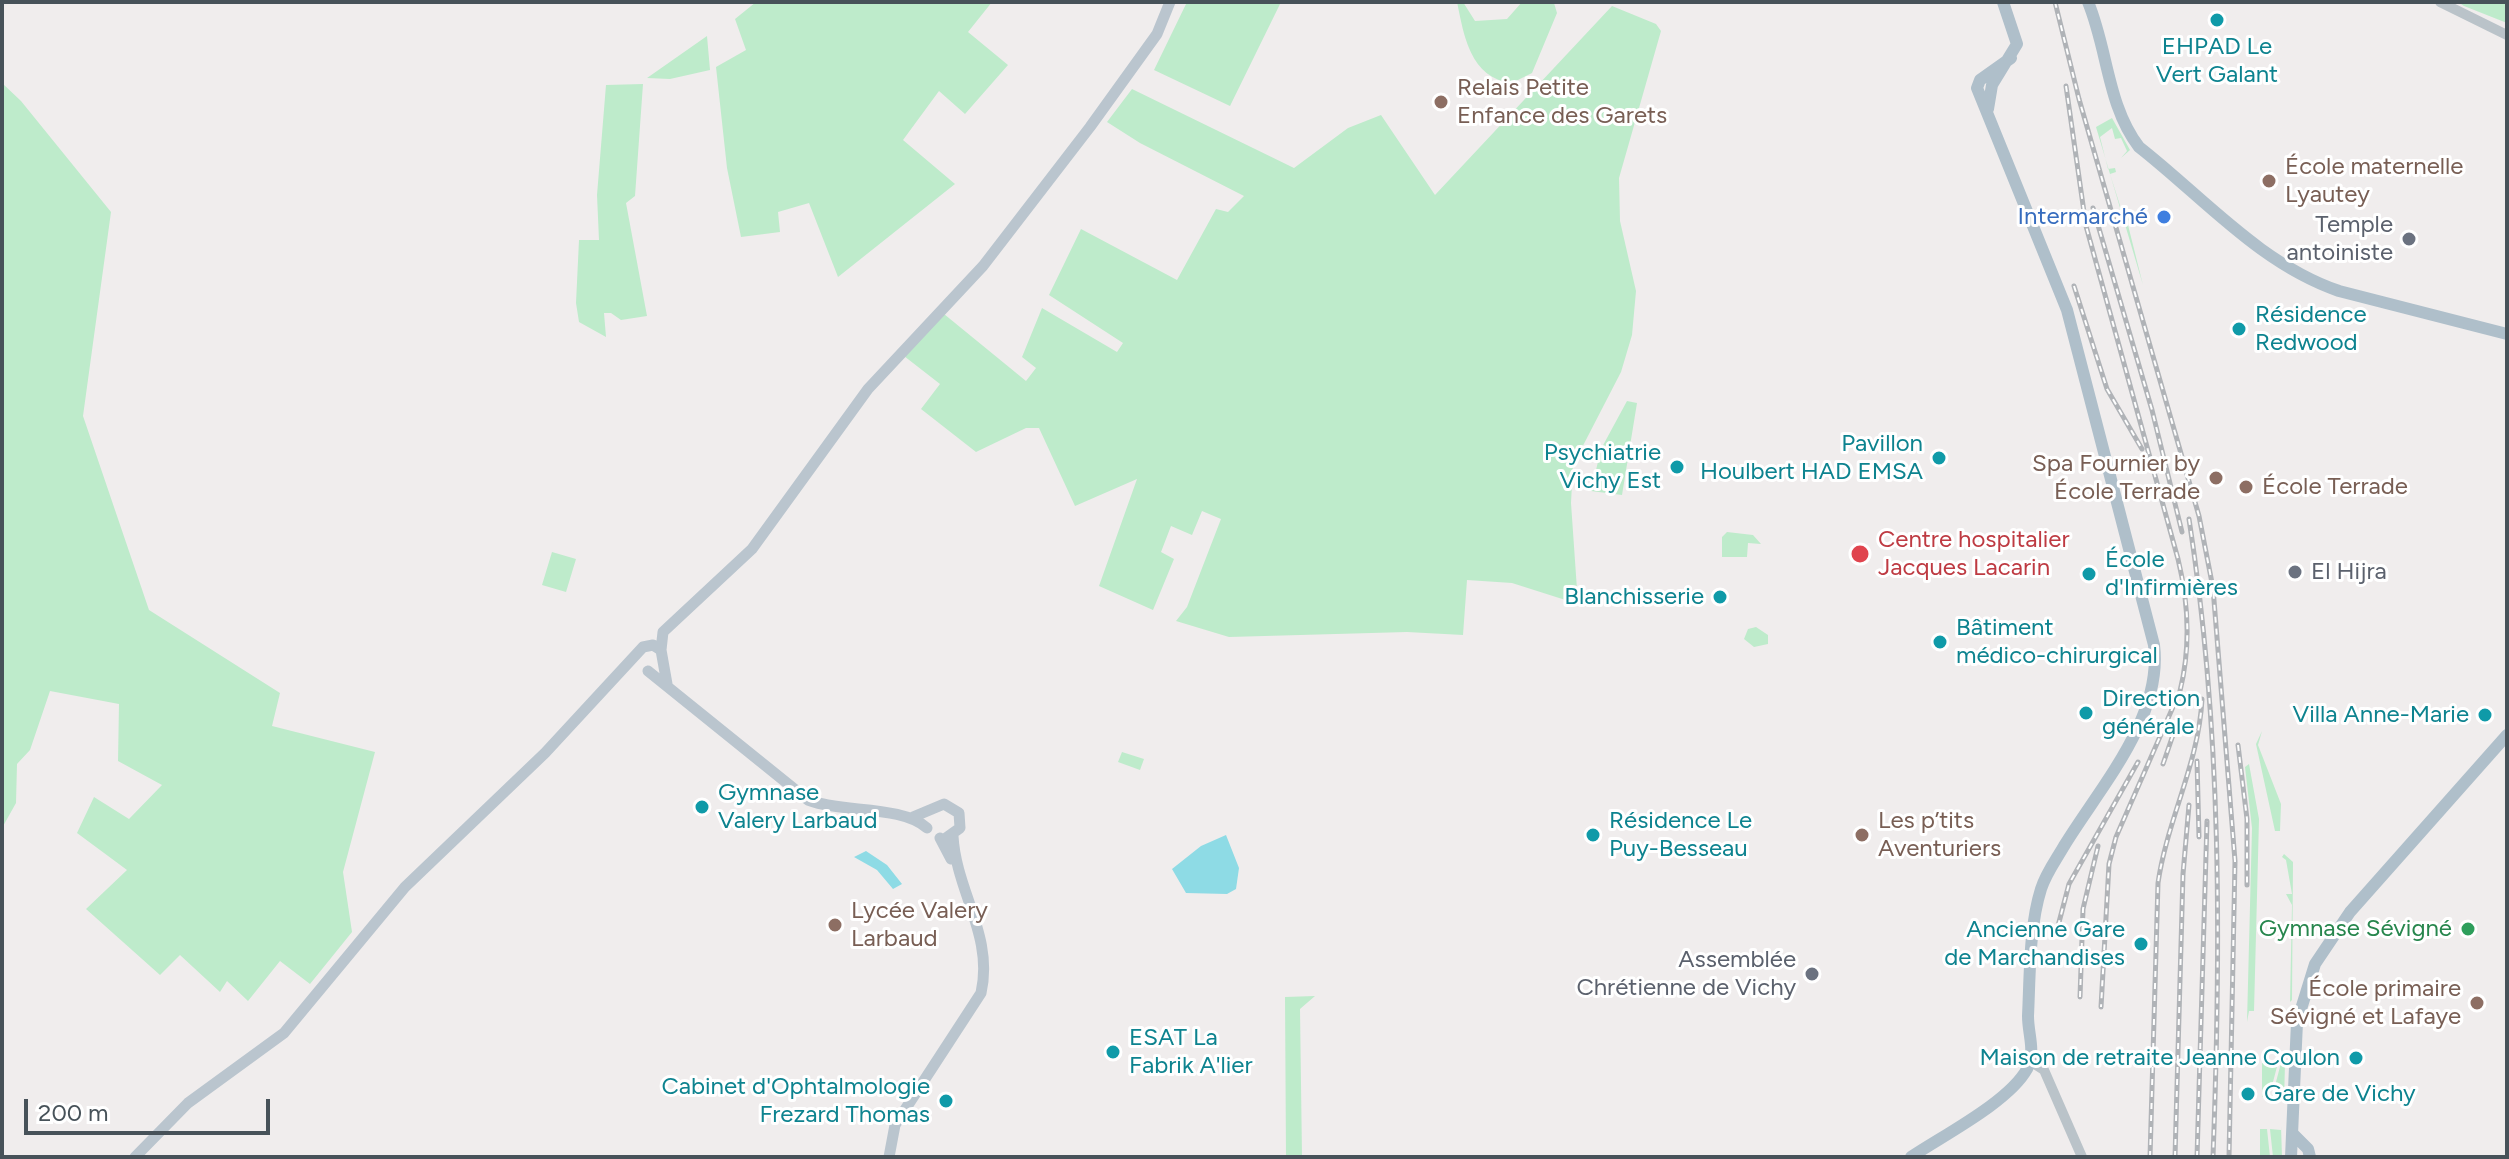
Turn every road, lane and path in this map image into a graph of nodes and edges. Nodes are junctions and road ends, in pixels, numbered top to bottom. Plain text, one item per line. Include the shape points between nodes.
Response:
1 (1170, 2) edge
2 (2088, 2) edge
3 (2440, 2) edge
4 (2003, 3) edge
5 (2507, 35) edge
6 (2507, 334) edge
7 (690, 607) junction
8 (648, 645) junction
9 (661, 650) junction
10 (637, 655) junction
11 (661, 665) junction
12 (648, 671) junction
13 (667, 684) junction
14 (2507, 735) edge
15 (929, 811) junction
16 (913, 817) junction
17 (927, 828) junction
18 (946, 837) junction
19 (2030, 1061) junction
20 (2299, 1152) edge
21 (135, 1157) edge
22 (889, 1157) edge
23 (1911, 1157) edge
24 (2082, 1157) edge

1 - 7 main road via 1157,34 1001,244 868,389 752,549
2 - 6 main road via 2119,114 2130,135 2267,255 2339,291
3 - 5 street
4 - 19 main road via 2017,39 2011,58 1986,88 1987,121 2067,310 2145,614 2149,668 2145,695 2123,751 2041,888 2030,976
7 - 8 main road via 664,621
7 - 9 main road via 663,632
8 - 9 main road
8 - 10 main road
9 - 11 main road
10 - 12 main road via 639,665
10 - 21 main road via 545,753 405,887 284,1033 188,1103
11 - 12 main road
11 - 13 main road
12 - 13 main road
13 - 16 main road via 808,800
14 - 20 main road via 2350,912 2315,964 2297,1022 2293,1134
15 - 16 main road
15 - 17 main road
15 - 18 main road via 953,806 961,820
16 - 17 main road
17 - 18 main road
18 - 22 main road via 984,948 984,981 895,1125
19 - 23 main road via 2022,1077 2001,1095
19 - 24 street via 2044,1070

